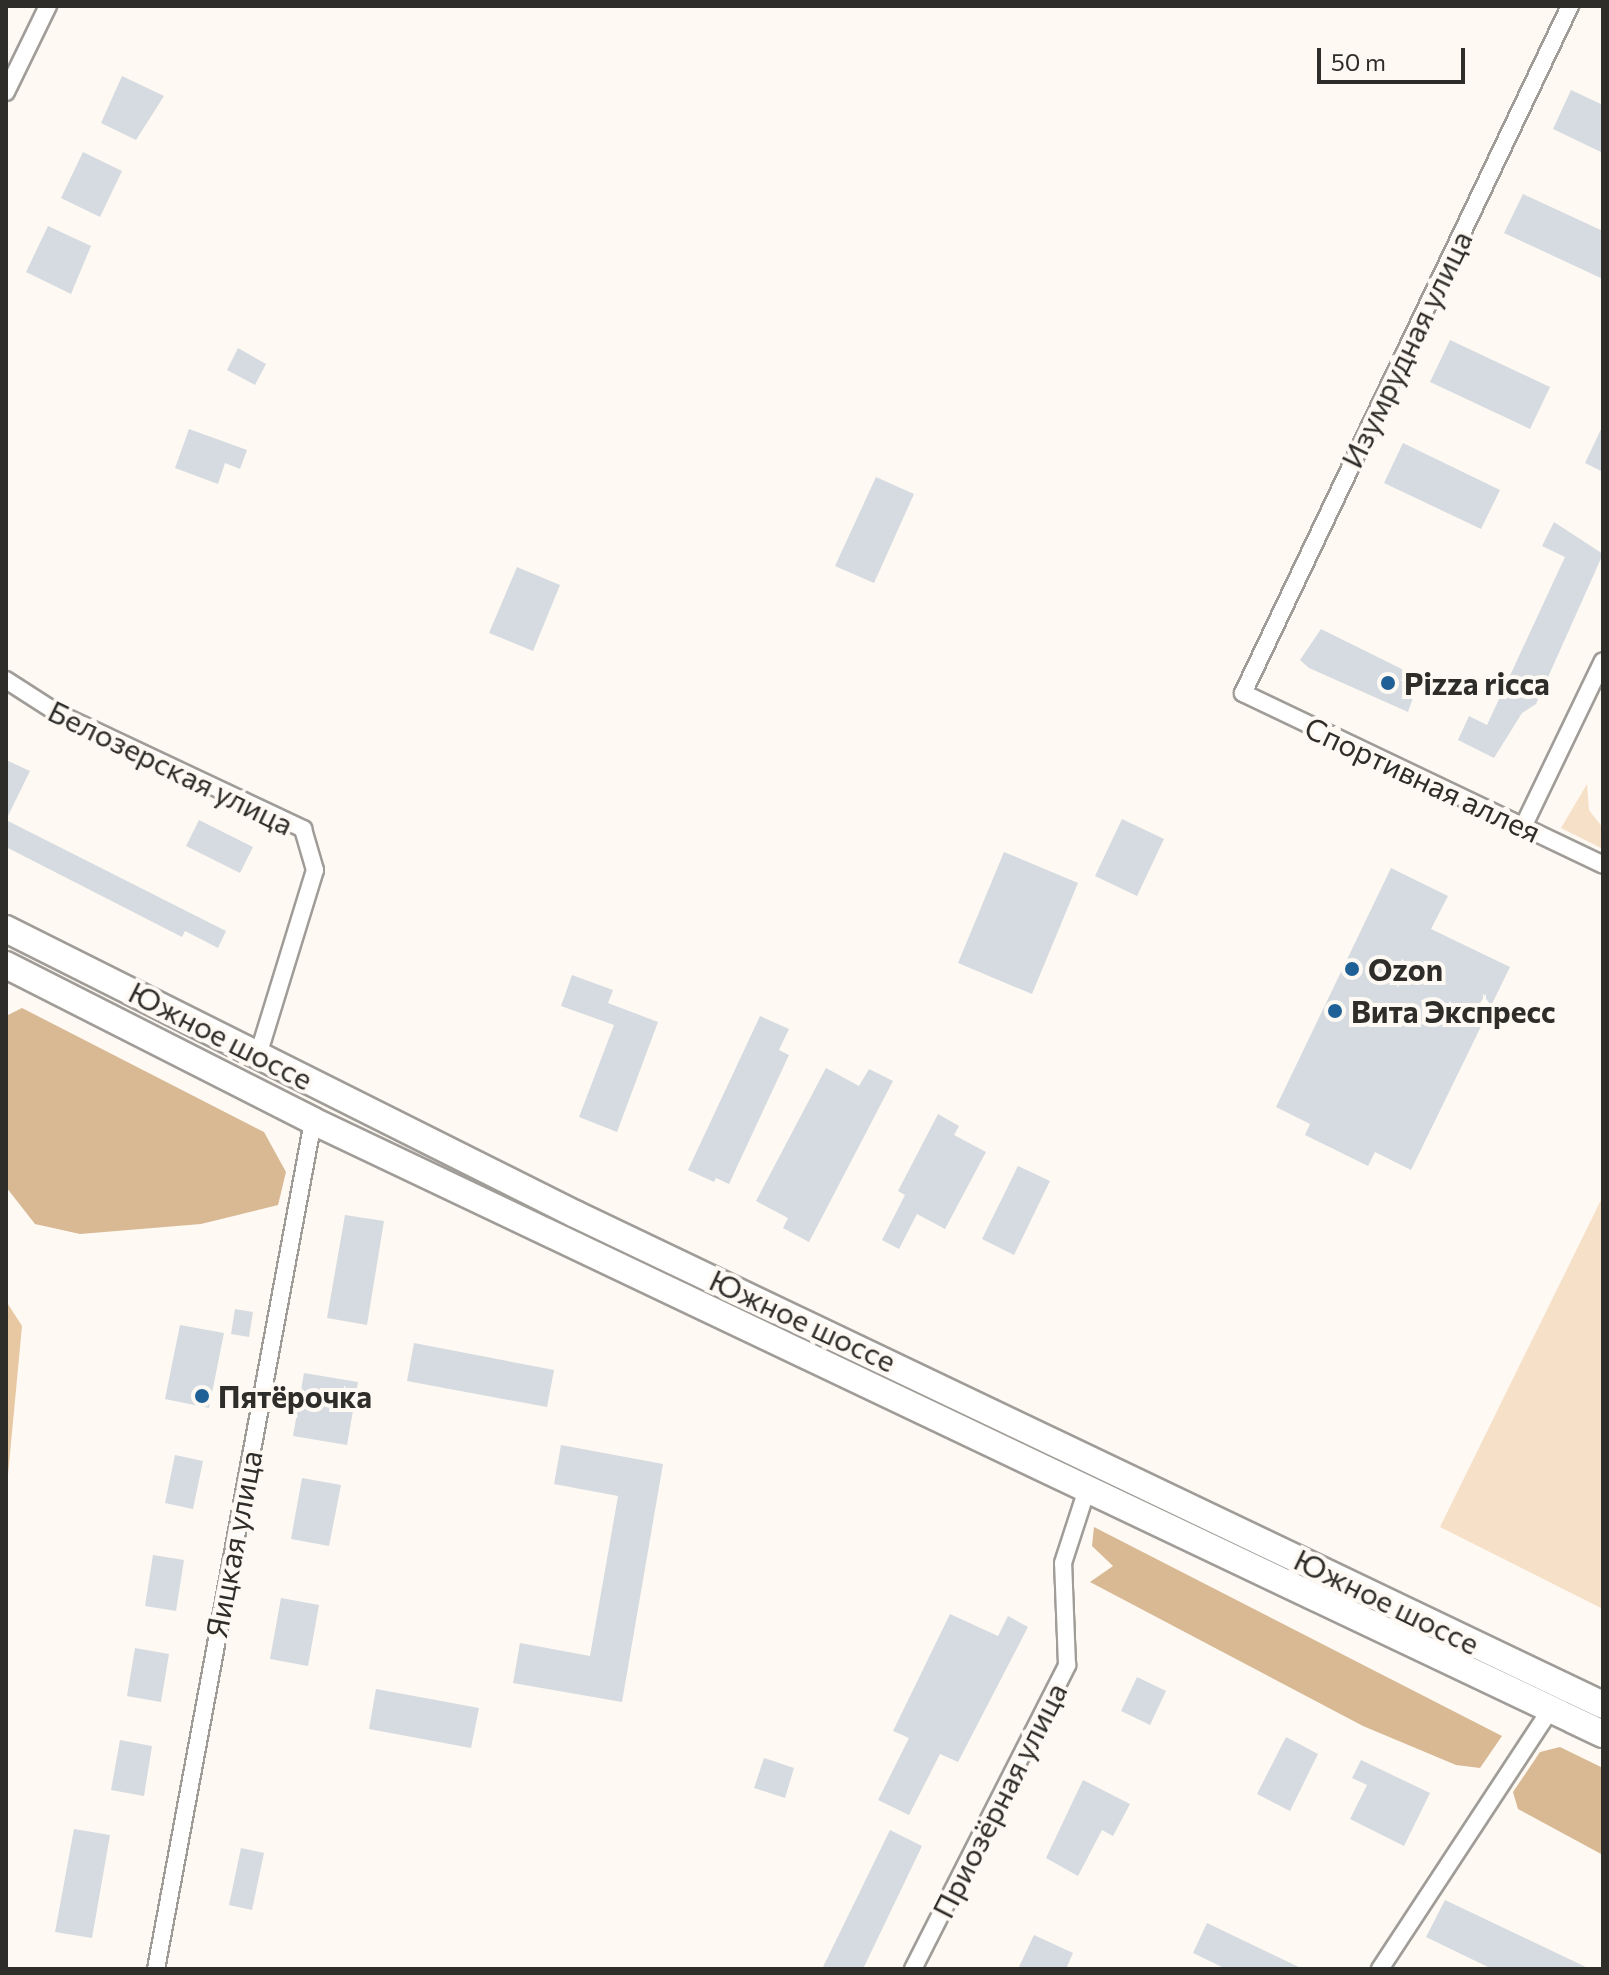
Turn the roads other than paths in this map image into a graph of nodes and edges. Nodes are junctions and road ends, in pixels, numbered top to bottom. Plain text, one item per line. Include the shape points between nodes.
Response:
1 (48, 6) edge
2 (1570, 6) edge
3 (6, 92) edge
4 (1603, 661) edge
5 (6, 680) edge
6 (1243, 693) joint
7 (1523, 827) junction
8 (1603, 865) edge
9 (6, 929) edge
10 (6, 965) edge
11 (259, 1052) junction
12 (313, 1121) junction
13 (1088, 1486) junction
14 (1603, 1705) edge
15 (1552, 1707) junction
16 (1603, 1734) edge
17 (156, 1969) edge
18 (913, 1969) edge
19 (1380, 1969) edge

1 - 3 street
2 - 6 street, Изумрудная улица
4 - 7 street
5 - 11 street, Белозерская улица via 59,714 303,829 315,870
6 - 7 street, Спортивная аллея
7 - 8 street, Спортивная аллея
9 - 11 main road, Южное шоссе
10 - 12 main road, Южное шоссе
11 - 14 main road, Южное шоссе via 575,1214
12 - 13 main road, Южное шоссе
12 - 17 street, Яицкая улица
13 - 15 main road, Южное шоссе
13 - 18 street, Приозёрная улица via 1063,1563 1067,1665
15 - 16 main road, Южное шоссе
15 - 19 street

